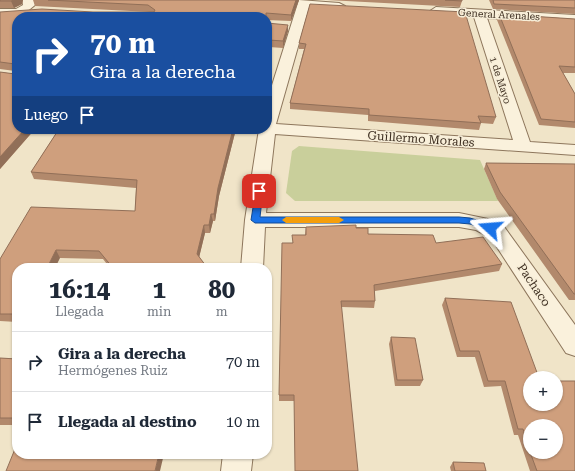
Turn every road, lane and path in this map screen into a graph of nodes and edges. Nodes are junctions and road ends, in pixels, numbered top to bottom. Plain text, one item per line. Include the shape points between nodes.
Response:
1 (28, 1) edge
2 (304, 2) edge
3 (9, 7) edge
4 (352, 7) edge
5 (40, 10) edge
6 (423, 10) edge
7 (479, 13) junction
8 (0, 18) edge
9 (575, 18) edge
10 (282, 26) edge
11 (297, 28) junction
12 (272, 94) edge
13 (272, 128) edge
14 (266, 134) edge
15 (523, 146) junction
16 (575, 150) edge
17 (255, 220) junction
18 (252, 263) edge
19 (575, 345) edge
20 (237, 459) edge
21 (236, 471) edge

1 - 3 street via 29,6
2 - 4 street
2 - 11 street
3 - 5 street
3 - 8 street
6 - 7 street, General Arenales
7 - 9 street, General Arenales
7 - 15 street, 1 de Mayo
10 - 11 street
11 - 12 street
13 - 15 street, Guillermo Morales
14 - 17 street
15 - 16 street, Guillermo Morales
17 - 18 street
17 - 19 street, Pachaco via 459,220 490,228 498,233
20 - 21 street

